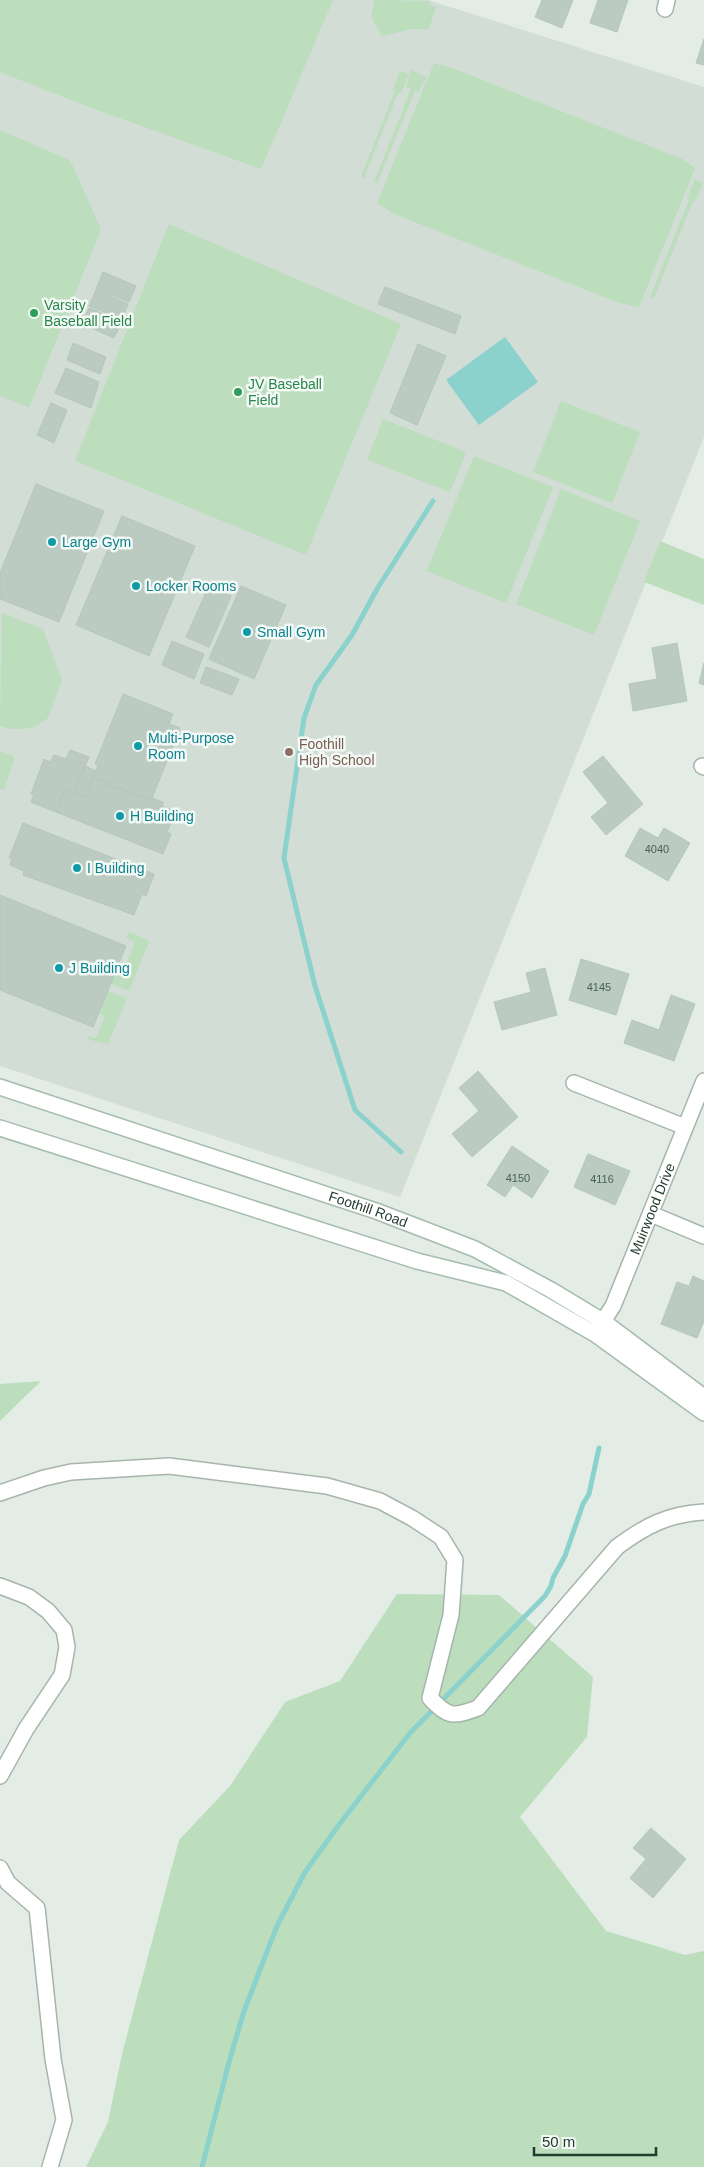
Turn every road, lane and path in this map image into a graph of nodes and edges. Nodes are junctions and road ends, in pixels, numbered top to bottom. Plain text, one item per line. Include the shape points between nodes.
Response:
1 (704, 1081) edge
2 (574, 1082) dead end
3 (0, 1087) edge
4 (0, 1128) edge
5 (685, 1128) junction
6 (651, 1214) junction
7 (704, 1236) edge
8 (599, 1328) junction
9 (704, 1397) edge
10 (704, 1413) edge
11 (0, 1492) edge
12 (704, 1512) edge
13 (0, 1586) edge
14 (0, 1776) edge
15 (0, 1868) edge
16 (50, 2167) edge

1 - 5 street, Muirwood Drive
2 - 5 street
3 - 8 street, Foothill Road via 376,1210 475,1249 551,1290
4 - 8 street, Foothill Road via 417,1261 506,1283
5 - 6 street, Muirwood Drive
6 - 7 street
6 - 8 street, Muirwood Drive via 613,1306
8 - 9 street, Foothill Road
8 - 10 street, Foothill Road
11 - 12 street via 71,1472 169,1466 327,1486 380,1501 441,1537 455,1560 451,1615 430,1698 443,1712 456,1716 478,1708 617,1547 639,1530 663,1520
13 - 14 street via 28,1597 48,1611 64,1630 67,1647 62,1674
15 - 16 street via 8,1882 37,1908 53,2059 64,2120

